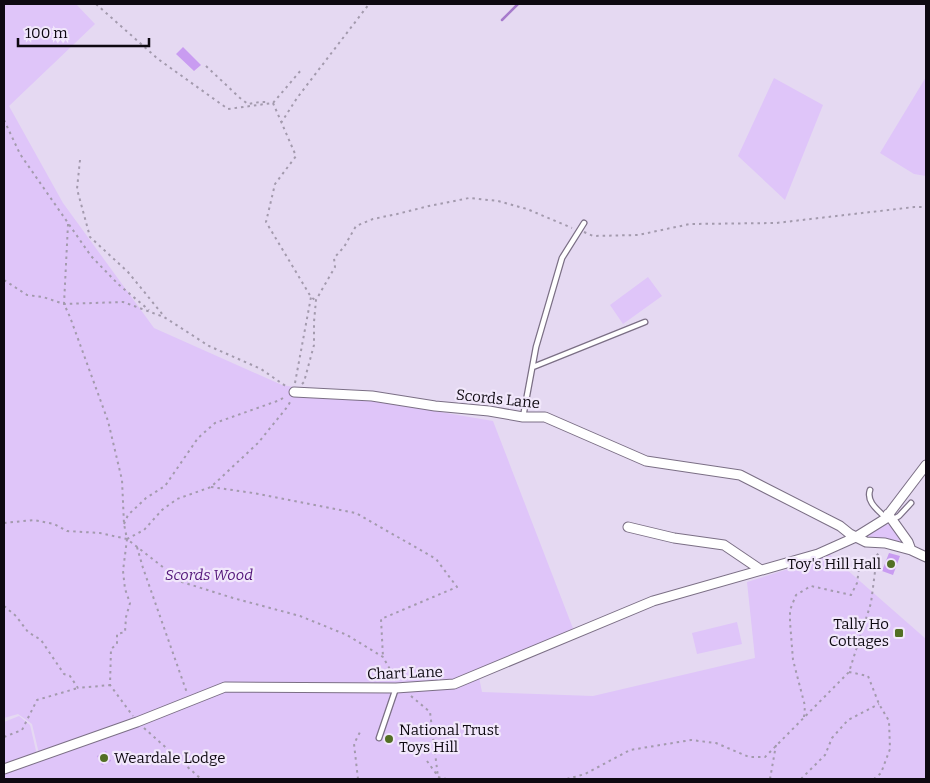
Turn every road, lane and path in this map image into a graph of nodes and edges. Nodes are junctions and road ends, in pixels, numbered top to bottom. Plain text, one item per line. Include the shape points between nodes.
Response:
1 (96, 4) edge
2 (369, 4) edge
3 (206, 66) dead end
4 (302, 69) dead end
5 (273, 103) junction
6 (4, 120) edge
7 (282, 123) junction
8 (80, 160) dead end
9 (926, 207) edge
10 (584, 223) dead end
11 (68, 224) junction
12 (579, 230) junction
13 (4, 280) edge
14 (310, 297) junction
15 (316, 300) junction
16 (64, 304) junction
17 (151, 312) junction
18 (164, 317) junction
19 (646, 322) dead end
20 (532, 367) junction
21 (294, 392) junction
22 (522, 416) junction
23 (926, 464) edge
24 (211, 487) junction
25 (870, 490) dead end
26 (911, 503) dead end
27 (889, 517) junction
28 (4, 523) edge
29 (124, 524) junction
30 (628, 527) dead end
31 (856, 537) junction
32 (127, 539) junction
33 (137, 547) junction
34 (911, 550) junction
35 (926, 557) edge
36 (761, 570) junction
37 (4, 606) edge
38 (383, 657) junction
39 (849, 672) junction
40 (110, 685) junction
41 (78, 688) junction
42 (398, 688) junction
43 (189, 701) junction
44 (880, 704) junction
45 (804, 717) junction
46 (137, 722) junction
47 (361, 730) dead end
48 (4, 737) edge
49 (379, 738) dead end
50 (776, 746) junction
51 (427, 761) dead end
52 (4, 768) edge
53 (439, 778) edge
54 (201, 779) edge
55 (358, 779) edge
56 (446, 779) edge
57 (566, 779) edge
58 (770, 779) edge
59 (801, 779) edge
60 (874, 779) edge

1 - 5 path via 158,59 228,109
2 - 7 path via 297,98
3 - 5 path via 248,104
4 - 5 path
5 - 7 path
6 - 11 path via 20,154
7 - 14 path via 296,156 275,184 266,222
8 - 18 path via 77,189 90,237 128,272
9 - 12 path via 776,223 690,224 638,235 593,236
10 - 12 lane
11 - 16 path
11 - 17 path via 91,256
12 - 15 path via 527,209 469,198 373,219 356,226 334,258 335,267
12 - 20 lane via 562,258
13 - 16 path via 27,295
14 - 15 path
14 - 21 path
15 - 21 path via 314,345 304,382
16 - 17 path via 123,302
16 - 29 path via 108,421 122,480
17 - 18 path
18 - 21 path via 209,346 260,369
19 - 20 lane
20 - 22 lane
21 - 22 street, Scords Lane via 372,396
21 - 24 path via 288,406 258,443
21 - 29 path via 215,423 198,438 165,486 146,498 128,515
22 - 31 street, Scords Lane via 545,417 646,461 740,475
23 - 27 street
24 - 32 path via 177,499 144,530
24 - 38 path via 356,513 436,559 457,586 381,619
25 - 27 lane via 869,498 874,506
26 - 27 lane via 899,516
27 - 31 street, Chart Lane
27 - 34 street
28 - 32 path via 34,520 54,524 67,531
29 - 32 path
30 - 36 street via 724,545
31 - 34 street, Scords Lane via 866,542
31 - 36 street, Chart Lane via 818,554
32 - 33 path
32 - 40 path via 123,571 130,603 125,632 118,634 117,644 111,649
33 - 38 path via 182,582 300,616 348,635
33 - 43 path
34 - 35 street, Scords Lane
36 - 42 street, Chart Lane via 653,601 454,684
37 - 41 path via 28,632 42,640 64,674 70,676
38 - 42 path
39 - 44 path via 868,676
39 - 45 path
39 - 45 path via 870,604 877,556 870,562 864,562 859,569 851,595 811,586 796,595 790,610 790,622 793,660
40 - 41 path
40 - 46 path
41 - 48 path via 37,700 22,730
42 - 43 street, Chart Lane via 225,687
42 - 49 lane
42 - 53 path via 430,712
43 - 46 street, Chart Lane
44 - 59 path via 848,720 832,738 825,755
44 - 60 path via 888,721 890,749 881,773
45 - 50 path
46 - 52 street, Chart Lane
46 - 54 path
47 - 55 path via 354,744
50 - 57 path via 765,757 749,757 716,743 684,741 630,750 585,774
50 - 58 path
51 - 53 path
53 - 56 path

